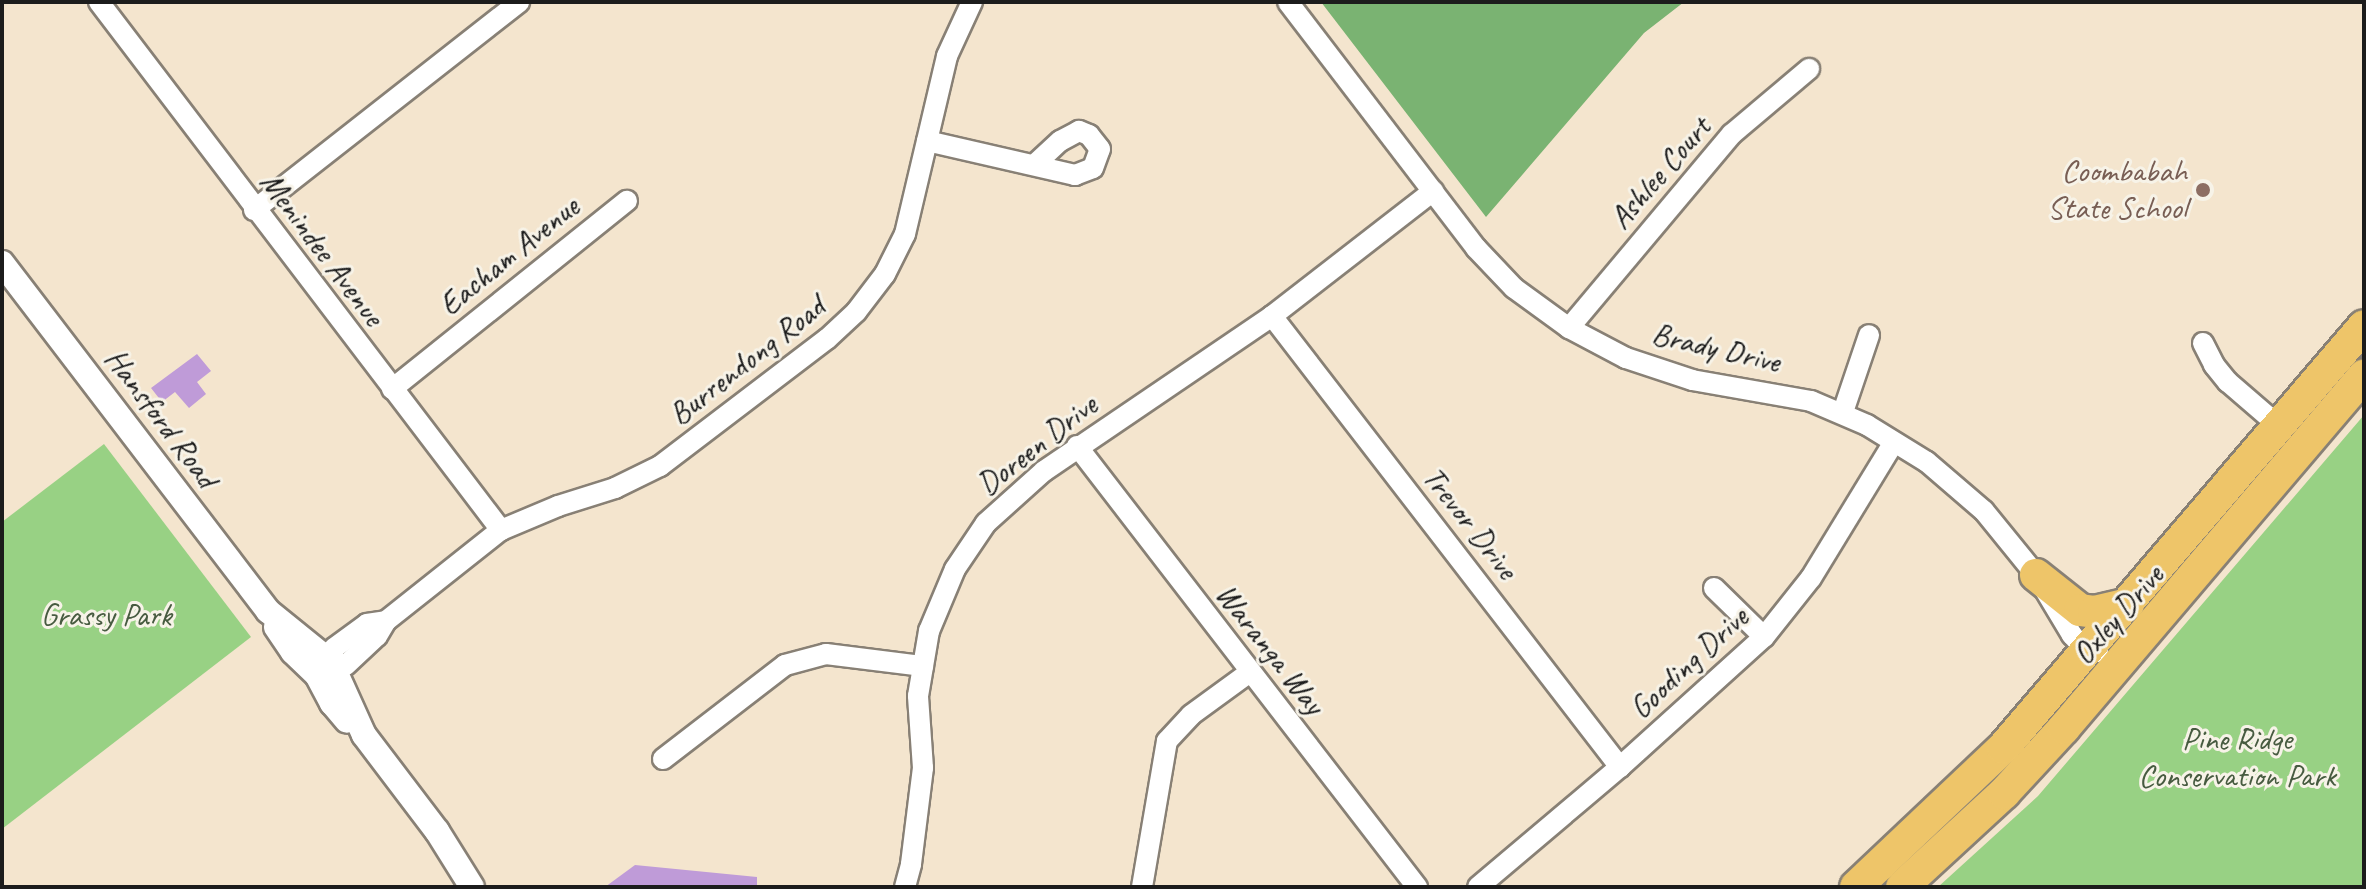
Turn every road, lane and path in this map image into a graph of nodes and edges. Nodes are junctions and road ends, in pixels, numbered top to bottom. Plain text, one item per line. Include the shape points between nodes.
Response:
1 (99, 2) edge
2 (519, 2) edge
3 (972, 2) edge
4 (1288, 2) edge
5 (1809, 69) dead end
6 (927, 141) junction
7 (1035, 164) dead end
8 (1433, 191) junction
9 (627, 201) dead end
10 (254, 210) junction
11 (2, 263) edge
12 (1272, 316) junction
13 (2364, 326) edge
14 (1569, 328) junction
15 (1869, 335) dead end
16 (2203, 343) dead end
17 (2364, 375) edge
18 (392, 389) junction
19 (1843, 412) junction
20 (2279, 426) junction
21 (1894, 442) junction
22 (1077, 446) junction
23 (501, 530) junction
24 (2036, 575) junction
25 (1714, 588) dead end
26 (2128, 604) junction
27 (1764, 637) junction
28 (2135, 644) junction
29 (2087, 651) junction
30 (923, 666) junction
31 (324, 668) junction
32 (1250, 672) junction
33 (2079, 710) junction
34 (663, 759) dead end
35 (1620, 767) junction
36 (1924, 824) junction
37 (437, 831) junction
38 (472, 887) edge
39 (487, 887) edge
40 (905, 887) edge
41 (1142, 887) edge
42 (1417, 887) edge
43 (1478, 887) edge
44 (1856, 887) edge
45 (1902, 887) edge

1 - 10 street, Menindee Avenue
2 - 10 street
3 - 6 street, Burrendong Road via 947,56
4 - 8 street, Brady Drive
5 - 14 street, Ashlee Court via 1732,134
6 - 7 street
6 - 23 street, Burrendong Road via 914,204 896,253 842,326 660,466
8 - 12 street, Doreen Drive
8 - 14 street, Brady Drive via 1499,273
9 - 18 street, Eacham Avenue
10 - 18 street, Menindee Avenue
11 - 31 street, Hansford Road via 268,611 282,639
12 - 22 street, Doreen Drive
12 - 35 street, Trevor Drive
13 - 20 main road, Oxley Drive
14 - 19 street, Brady Drive via 1661,371 1792,395
15 - 19 street
16 - 20 street via 2228,382
17 - 28 main road, Oxley Drive
18 - 23 street, Menindee Avenue
19 - 21 street, Brady Drive
20 - 26 main road, Oxley Drive
21 - 24 street, Brady Drive via 1966,493
21 - 27 street, Gooding Drive via 1811,578
22 - 30 street, Doreen Drive via 986,523 955,569 929,631
22 - 32 street, Waranga Way
23 - 31 street, Burrendong Road via 386,621 367,624 334,648
24 - 26 main road via 2080,610
24 - 29 street, Brady Drive
25 - 27 street
26 - 29 main road, Oxley Drive
27 - 35 street, Gooding Drive
28 - 29 street
28 - 33 main road, Oxley Drive
29 - 36 main road, Oxley Drive via 2003,748
30 - 34 street via 826,654 785,665
30 - 40 street, Doreen Drive via 918,696 923,768
31 - 37 street, Hansford Road via 332,703 364,735
32 - 41 street via 1191,715 1167,741
32 - 42 street, Waranga Way
33 - 36 main road via 2075,695 2064,698 1969,798
33 - 45 main road, Oxley Drive via 2004,793
35 - 43 street, Gooding Drive
36 - 44 main road, Oxley Drive
37 - 38 street, Hansford Road
37 - 39 street, Hansford Road

